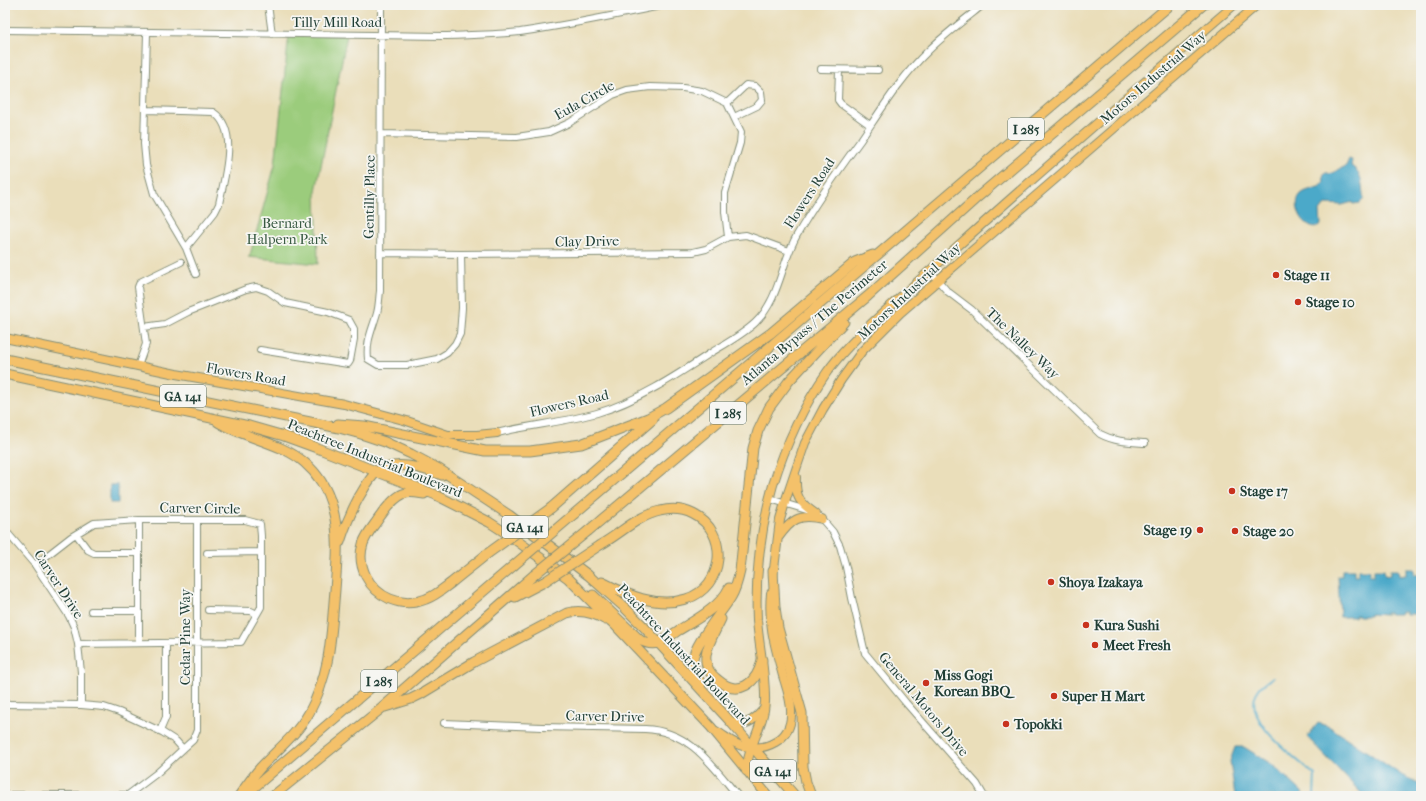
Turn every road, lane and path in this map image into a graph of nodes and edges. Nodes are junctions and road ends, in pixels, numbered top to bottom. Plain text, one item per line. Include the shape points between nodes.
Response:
1 (268, 5) edge
2 (381, 5) edge
3 (665, 5) edge
4 (983, 5) edge
5 (1170, 5) edge
6 (1203, 5) edge
7 (1234, 5) edge
8 (1257, 5) edge
9 (5, 30) edge
10 (148, 33) junction
11 (272, 34) junction
12 (382, 34) junction
13 (821, 69) dead end
14 (839, 70) junction
15 (878, 70) dead end
16 (727, 103) junction
17 (146, 110) junction
18 (734, 116) junction
19 (870, 125) junction
20 (381, 134) junction
21 (728, 237) junction
22 (186, 248) junction
23 (789, 252) junction
24 (880, 252) junction
25 (380, 253) junction
26 (461, 254) junction
27 (181, 262) dead end
28 (930, 271) junction
29 (196, 274) dead end
30 (937, 280) junction
31 (868, 296) junction
32 (144, 327) junction
33 (5, 338) edge
34 (260, 350) dead end
35 (5, 359) edge
36 (138, 366) junction
37 (5, 374) edge
38 (666, 408) junction
39 (211, 418) junction
40 (304, 421) junction
41 (497, 434) joint
42 (1145, 443) dead end
43 (796, 468) junction
44 (377, 472) junction
45 (460, 482) junction
46 (436, 495) junction
47 (770, 499) junction
48 (785, 503) junction
49 (819, 516) junction
50 (139, 520) junction
51 (197, 520) junction
52 (5, 530) edge
53 (76, 534) junction
54 (778, 539) junction
55 (338, 547) junction
56 (742, 549) junction
57 (261, 552) junction
58 (139, 553) junction
59 (208, 553) dead end
60 (35, 564) junction
61 (773, 571) junction
62 (588, 575) junction
63 (568, 578) junction
64 (731, 597) junction
65 (500, 605) junction
66 (91, 610) dead end
67 (208, 610) dead end
68 (139, 611) junction
69 (257, 614) junction
70 (615, 625) junction
71 (139, 643) junction
72 (166, 643) junction
73 (198, 643) junction
74 (658, 643) junction
75 (78, 644) junction
76 (762, 660) junction
77 (708, 698) junction
78 (5, 704) edge
79 (81, 705) junction
80 (382, 708) junction
81 (764, 708) junction
82 (729, 720) junction
83 (444, 723) dead end
84 (711, 728) junction
85 (160, 731) junction
86 (751, 747) junction
87 (183, 749) junction
88 (746, 771) junction
89 (5, 795) edge
90 (239, 796) edge
91 (244, 796) edge
92 (273, 796) edge
93 (738, 796) edge
94 (768, 796) edge
95 (795, 796) edge
96 (811, 796) edge
97 (984, 796) edge

1 - 11 street
2 - 12 street, Gentilly Place
3 - 12 street, Tilly Mill Road via 519,32 451,36
4 - 19 street, Flowers Road via 953,28 917,63
5 - 24 highway, Atlanta Bypass / The Perimeter / I 285
6 - 31 highway, Atlanta Bypass / The Perimeter / I 285 via 979,196
7 - 28 main road, Motors Industrial Way
8 - 30 main road, Motors Industrial Way
9 - 10 street, Tilly Mill Road
10 - 11 street, Tilly Mill Road
10 - 17 street
11 - 12 street, Tilly Mill Road
12 - 20 street, Gentilly Place
13 - 14 street
14 - 15 street
14 - 19 street via 838,100
16 - 18 street
16 - 18 street via 746,86 755,86 761,92 762,100 757,106
16 - 20 street, Eula Circle via 702,91 650,87 613,95 569,123 549,132 517,137
17 - 22 street via 146,166 154,194
17 - 22 street via 213,112 219,116 226,128 229,150 219,204
18 - 21 street via 741,132 725,193
19 - 23 street, Flowers Road via 804,224
20 - 25 street, Gentilly Place
21 - 23 street, Clay Drive via 746,235
21 - 26 street, Clay Drive via 706,249 693,252
22 - 29 street
23 - 41 street, Flowers Road via 775,294 759,318 740,335 679,374 609,409
24 - 38 highway via 855,262 771,333
24 - 91 highway, Atlanta Bypass / The Perimeter / I 285, bridge
25 - 26 street, Clay Drive
25 - 26 street, Gentilly Place via 377,313 366,348 368,359 378,366 407,365 437,359 455,344 460,334 462,308
27 - 32 street via 140,282 138,288
28 - 30 street, The Nalley Way
28 - 47 main road, Motors Industrial Way via 860,334 828,371 810,399 788,444
30 - 42 street, The Nalley Way via 972,310 1100,434 1123,442
30 - 43 main road, Motors Industrial Way via 900,313 855,360 823,409 805,443
31 - 56 highway via 789,381 769,408 753,448
31 - 65 highway, Atlanta Bypass / The Perimeter / I 285, bridge
32 - 34 street via 165,324 188,312 256,287 268,291 285,303 337,315 348,320 354,329 348,364
32 - 36 street via 146,344
33 - 36 main road, Flowers Road
35 - 40 highway, Peachtree Industrial Boulevard / GA 141
36 - 41 main road, Flowers Road via 344,404 448,435
37 - 39 highway, Peachtree Industrial Boulevard / GA 141
38 - 40 highway via 648,418 581,444 530,451 485,451 364,426
38 - 46 highway, bridge via 551,508 437,593 417,602 394,601 370,584 364,573 362,550 367,535 382,514 402,494 413,492
39 - 44 highway, Peachtree Industrial Boulevard / GA 141 via 284,436
39 - 55 highway via 231,430 283,449 298,457 311,469 324,486 332,506
40 - 45 highway, Peachtree Industrial Boulevard / GA 141 via 385,442
43 - 48 main road, Motors Industrial Way
43 - 49 main road via 795,490 805,506
44 - 45 highway via 393,466 406,466 434,472
44 - 46 highway, Peachtree Industrial Boulevard / GA 141
44 - 55 highway via 354,505
45 - 62 highway, Peachtree Industrial Boulevard / GA 141 via 510,515
46 - 63 highway, Peachtree Industrial Boulevard / GA 141 via 496,526
47 - 48 street
47 - 76 main road, Motors Industrial Way via 760,551 757,587
48 - 49 street
48 - 54 main road, Motors Industrial Way
49 - 54 main road via 794,520
49 - 97 street, General Motors Drive via 833,532 840,546 865,653 977,784
50 - 51 street, Carver Circle
50 - 53 street, Carver Circle via 94,523
50 - 58 street
51 - 57 street, Carver Circle via 245,520 260,524
51 - 73 street, Cedar Pine Way
52 - 60 street, Carver Drive
53 - 58 street via 88,550 94,553
53 - 60 street, Carver Circle
54 - 61 main road, Motors Industrial Way
55 - 90 highway via 330,652 322,685 299,727 261,767
56 - 64 highway via 740,571
56 - 74 highway via 735,576 726,595 709,611
57 - 59 street
57 - 69 street, Carver Circle via 261,607
58 - 68 street
60 - 75 street, Carver Drive via 69,616
61 - 86 main road, Motors Industrial Way via 770,622 792,715 787,730 775,743
61 - 96 highway via 778,628 802,713 803,767
62 - 65 highway, bridge via 630,596 672,602 686,599 703,590 711,581 718,564 719,550 703,520 680,510 660,510 634,522 544,582
62 - 74 highway, Peachtree Industrial Boulevard / GA 141 via 624,607
63 - 70 highway, Peachtree Industrial Boulevard / GA 141
63 - 74 highway via 592,594 640,640
64 - 76 highway via 707,650 707,668 724,686 737,688 751,681
64 - 77 highway via 699,644 692,660 695,674
65 - 80 highway, Atlanta Bypass / The Perimeter / I 285
66 - 68 street
67 - 69 street via 251,611
68 - 71 street
69 - 73 street, Carver Circle via 241,642
70 - 80 highway via 588,612 567,612 421,694
70 - 84 highway, Peachtree Industrial Boulevard / GA 141
71 - 72 street, Carver Circle
71 - 75 street, Carver Circle
72 - 73 street, Carver Circle
72 - 85 street via 166,712
73 - 87 street, Cedar Pine Way via 197,730 193,740
74 - 77 highway, Peachtree Industrial Boulevard / GA 141
75 - 79 street, Carver Drive
76 - 81 main road, Motors Industrial Way
77 - 82 highway, Peachtree Industrial Boulevard / GA 141
78 - 79 street
79 - 85 street via 104,707
80 - 92 highway, Atlanta Bypass / The Perimeter / I 285
81 - 82 main road via 748,723 735,724
81 - 86 main road, Motors Industrial Way
82 - 86 highway, Peachtree Industrial Boulevard / GA 141
83 - 93 street, Carver Drive via 662,730 697,749
84 - 86 main road, Motors Industrial Way via 737,744
84 - 88 highway, Peachtree Industrial Boulevard / GA 141
85 - 87 street
86 - 88 main road, Motors Industrial Way
86 - 95 highway, Peachtree Industrial Boulevard / GA 141
87 - 89 street, Cedar Pine Way via 128,795
88 - 94 highway, Peachtree Industrial Boulevard / GA 141

